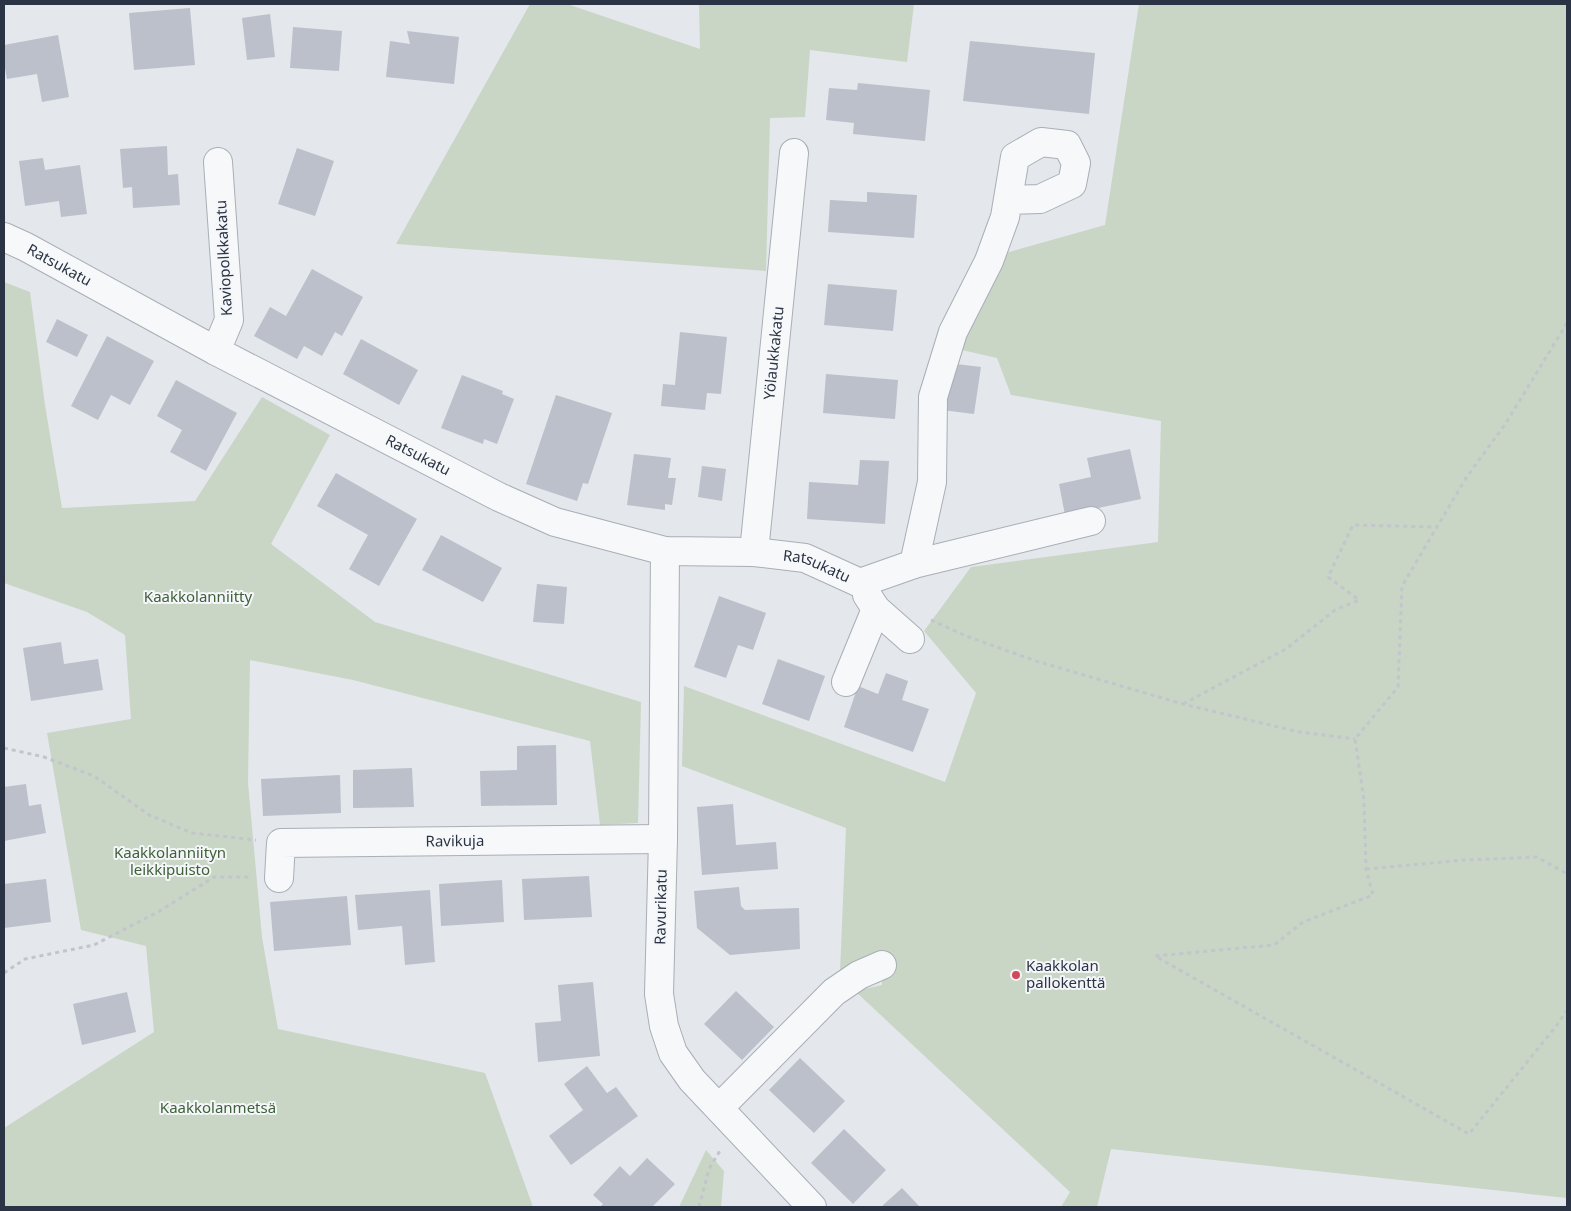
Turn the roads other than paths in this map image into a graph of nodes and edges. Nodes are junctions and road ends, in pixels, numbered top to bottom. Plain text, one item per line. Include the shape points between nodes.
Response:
1 (794, 153) dead end
2 (218, 162) dead end
3 (1008, 200) dead end
4 (4, 237) edge
5 (216, 351) junction
6 (1091, 521) dead end
7 (665, 551) junction
8 (754, 552) junction
9 (914, 564) junction
10 (860, 583) junction
11 (876, 609) junction
12 (917, 628) road end
13 (846, 682) dead end
14 (663, 839) junction
15 (278, 878) road end
16 (882, 965) dead end
17 (727, 1116) junction
18 (812, 1207) edge

1 - 8 street, Yölaukkakatu
2 - 5 street, Kaviopolkkakatu via 229,320
3 - 9 street via 989,261 953,332 933,396 932,482
4 - 5 street, Ratsukatu
5 - 7 street, Ratsukatu via 507,501 555,522
6 - 9 street
7 - 8 street, Ratsukatu
7 - 14 street, Ravurikatu
8 - 10 street, Ratsukatu via 805,558
9 - 10 street
10 - 11 street
11 - 12 street
11 - 13 street
14 - 15 street, Ravikuja via 281,842
14 - 17 street, Ravurikatu via 660,994 664,1026 673,1053 692,1080
16 - 17 street via 859,975 834,992
17 - 18 street, Ravurikatu

